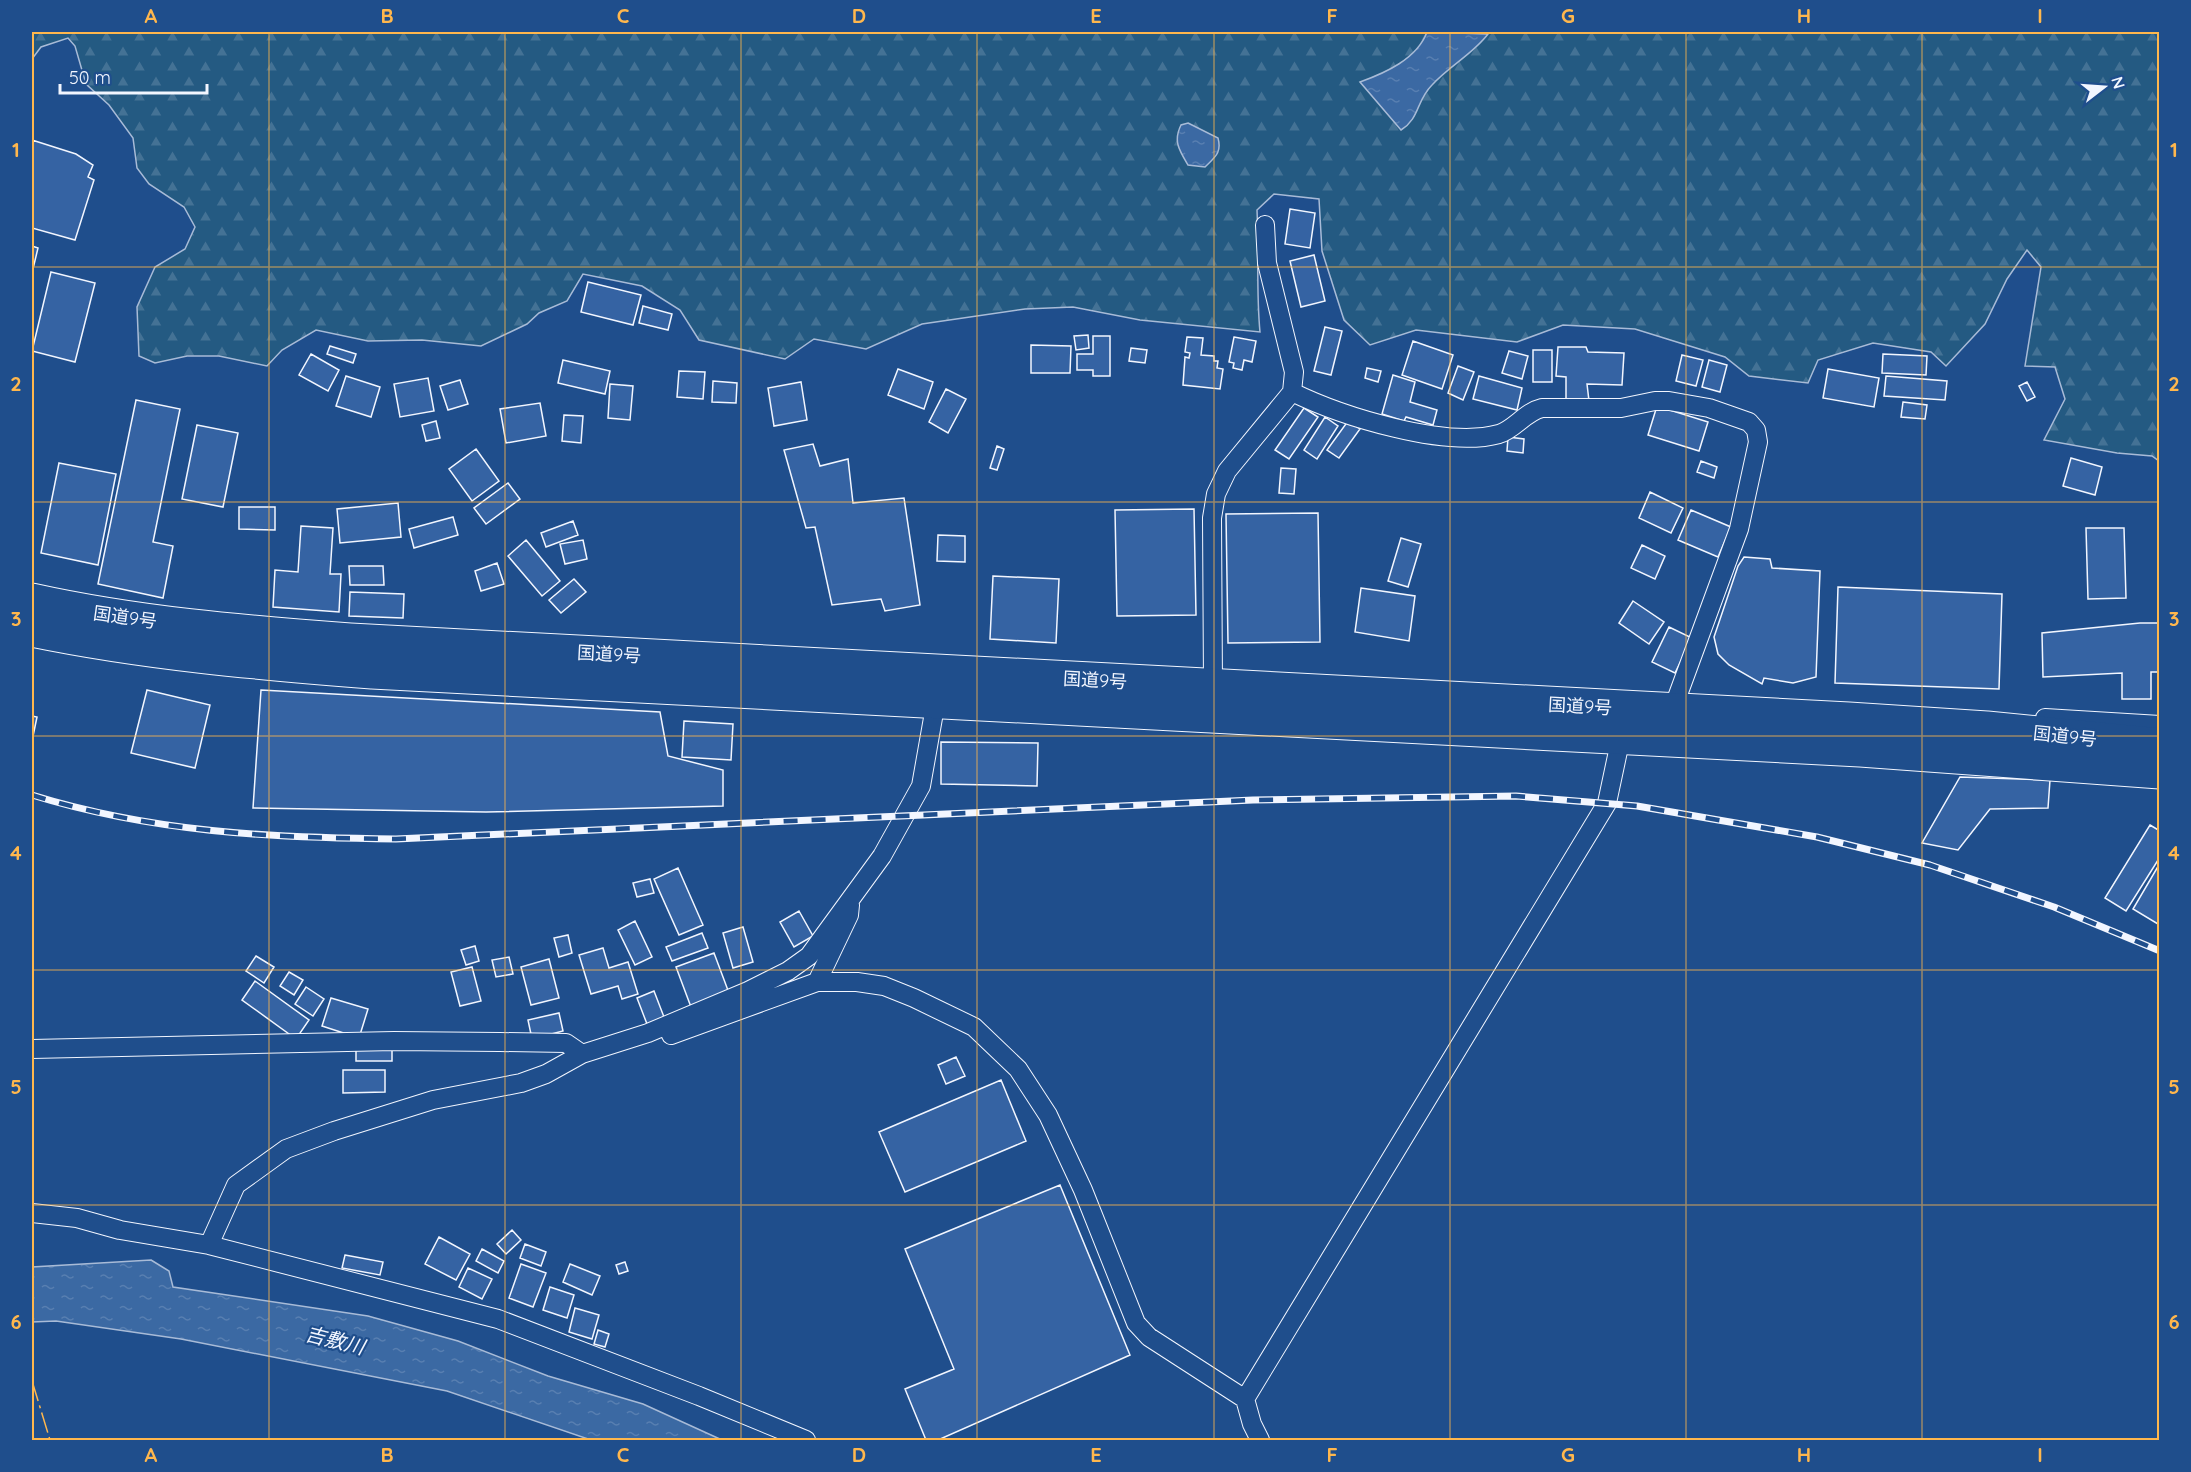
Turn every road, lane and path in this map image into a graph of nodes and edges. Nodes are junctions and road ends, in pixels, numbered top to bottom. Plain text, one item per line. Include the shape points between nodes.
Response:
1 (1265, 225) dead end
2 (1292, 392) junction
3 (32, 600) edge
4 (32, 630) edge
5 (1213, 686) junction
6 (936, 701) junction
7 (1672, 711) junction
8 (2160, 725) edge
9 (1987, 728) junction
10 (1621, 737) junction
11 (2160, 746) edge
12 (2160, 772) edge
13 (850, 897) junction
14 (817, 982) junction
15 (619, 1042) junction
16 (32, 1049) edge
17 (582, 1054) junction
18 (32, 1213) edge
19 (209, 1245) junction
20 (1245, 1399) junction
21 (807, 1440) edge
22 (1260, 1440) edge

1 - 2 street via 1267,263 1294,372
2 - 5 street via 1227,471 1216,494 1212,518
2 - 7 street via 1322,406 1401,429 1463,437 1500,434 1530,411 1542,408 1621,408 1655,401 1709,408 1749,422 1756,430 1758,442 1739,529
3 - 5 highway, 国道9号 via 92,613 251,633
4 - 6 highway, 国道9号 via 168,653 360,671
5 - 7 highway, 国道9号
6 - 10 highway, 国道9号
6 - 13 street via 921,786 882,856
7 - 9 highway, 国道9号
8 - 9 street via 2045,718
9 - 11 highway, 国道9号
10 - 12 highway, 国道9号
10 - 20 street via 1607,803
13 - 14 street via 849,915
13 - 15 street via 809,956 788,971
14 - 15 street via 642,1044
14 - 20 street via 884,986 914,998 974,1027 1018,1069 1048,1115 1083,1190 1136,1323 1149,1337
15 - 17 street
16 - 17 street via 488,1041 566,1042
17 - 19 street via 521,1083 433,1100 286,1149 236,1185
18 - 19 street
19 - 21 street via 498,1319
20 - 22 street

